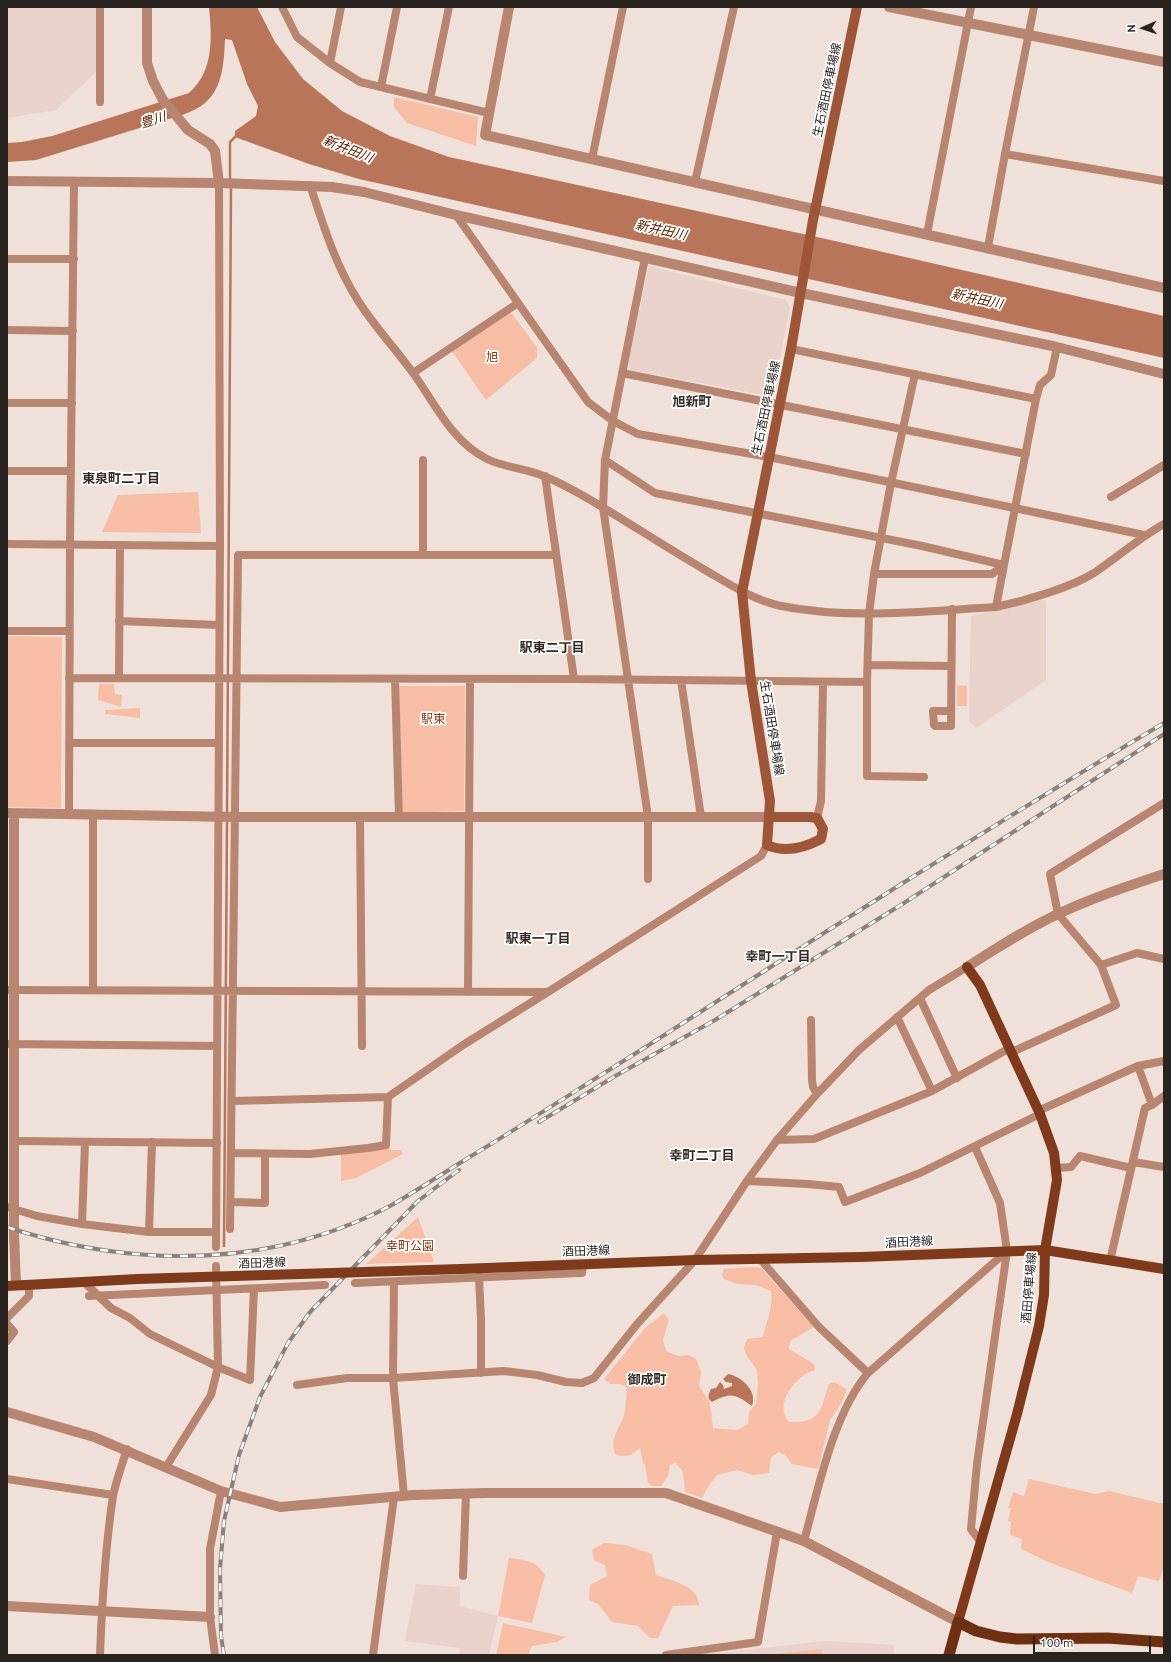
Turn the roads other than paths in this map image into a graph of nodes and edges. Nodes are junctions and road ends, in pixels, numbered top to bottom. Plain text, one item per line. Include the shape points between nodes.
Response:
1 (100, 7) edge
2 (148, 7) edge
3 (341, 7) edge
4 (397, 7) edge
5 (449, 7) edge
6 (510, 7) edge
7 (623, 7) edge
8 (734, 7) edge
9 (857, 7) edge
10 (889, 7) edge
11 (971, 7) edge
12 (1034, 7) edge
13 (284, 9) edge
14 (968, 23) junction
15 (1029, 35) junction
16 (1164, 62) edge
17 (330, 63) junction
18 (381, 87) junction
19 (430, 99) junction
20 (100, 102) dead end
21 (489, 113) junction
22 (1004, 154) junction
23 (592, 159) junction
24 (7, 181) edge
25 (1164, 181) edge
26 (74, 182) junction
27 (695, 182) junction
28 (219, 183) junction
29 (310, 185) junction
30 (816, 209) junction
31 (456, 215) junction
32 (927, 234) junction
33 (988, 247) junction
34 (645, 258) junction
35 (7, 259) edge
36 (74, 259) junction
37 (1164, 288) edge
38 (802, 289) junction
39 (518, 303) junction
40 (7, 330) edge
41 (73, 331) junction
42 (1057, 347) junction
43 (791, 349) junction
44 (413, 373) junction
45 (622, 373) junction
46 (915, 374) junction
47 (1164, 374) edge
48 (1036, 399) junction
49 (72, 403) junction
50 (7, 404) edge
51 (779, 404) junction
52 (613, 421) junction
53 (902, 428) junction
54 (1026, 454) junction
55 (769, 457) junction
56 (423, 460) dead end
57 (605, 460) junction
58 (1164, 465) edge
59 (7, 471) edge
60 (71, 471) junction
61 (545, 476) junction
62 (891, 483) junction
63 (1112, 497) dead end
64 (603, 507) junction
65 (1015, 508) junction
66 (758, 514) junction
67 (1164, 524) edge
68 (1144, 535) junction
69 (880, 539) junction
70 (7, 544) edge
71 (70, 544) junction
72 (120, 545) junction
73 (220, 546) junction
74 (423, 555) junction
75 (556, 555) junction
76 (1004, 565) junction
77 (874, 574) junction
78 (742, 592) junction
79 (996, 607) junction
80 (952, 609) junction
81 (869, 614) junction
82 (119, 621) junction
83 (219, 625) junction
84 (7, 631) edge
85 (69, 631) junction
86 (868, 665) junction
87 (951, 666) junction
88 (69, 678) junction
89 (119, 678) junction
90 (219, 678) junction
91 (236, 678) junction
92 (395, 679) junction
93 (470, 679) junction
94 (574, 679) junction
95 (628, 680) junction
96 (681, 680) junction
97 (751, 681) junction
98 (823, 682) junction
99 (867, 682) junction
100 (951, 708) dead end
101 (69, 743) junction
102 (218, 743) junction
103 (924, 777) dead end
104 (1164, 802) edge
105 (11, 813) edge
106 (69, 814) junction
107 (93, 815) junction
108 (218, 817) junction
109 (235, 817) junction
110 (360, 817) junction
111 (399, 817) junction
112 (470, 817) junction
113 (648, 817) junction
114 (701, 817) junction
115 (769, 817) junction
116 (817, 818) junction
117 (767, 845) junction
118 (1164, 874) edge
119 (648, 879) dead end
120 (1058, 914) junction
121 (1164, 959) edge
122 (1101, 965) junction
123 (967, 967) junction
124 (10, 990) edge
125 (94, 990) junction
126 (217, 990) junction
127 (233, 990) junction
128 (362, 991) junction
129 (468, 992) junction
130 (548, 992) junction
131 (920, 998) junction
132 (897, 1017) junction
133 (811, 1020) dead end
134 (10, 1044) edge
135 (217, 1046) junction
136 (362, 1046) dead end
137 (1011, 1050) junction
138 (1164, 1061) edge
139 (1138, 1066) junction
140 (957, 1078) junction
141 (932, 1091) junction
142 (817, 1094) junction
143 (1164, 1096) edge
144 (388, 1097) junction
145 (232, 1101) junction
146 (1152, 1105) junction
147 (1039, 1112) junction
148 (777, 1140) junction
149 (14, 1141) junction
150 (85, 1142) junction
151 (152, 1142) junction
152 (217, 1143) junction
153 (974, 1146) junction
154 (231, 1153) junction
155 (265, 1154) junction
156 (1132, 1165) junction
157 (1164, 1167) edge
158 (1057, 1168) junction
159 (217, 1181) junction
160 (231, 1181) junction
161 (746, 1181) junction
162 (231, 1202) junction
163 (10, 1208) edge
164 (82, 1224) junction
165 (230, 1229) dead end
166 (149, 1232) junction
167 (216, 1232) junction
168 (10, 1243) edge
169 (216, 1247) dead end
170 (1008, 1250) junction
171 (1045, 1250) junction
172 (760, 1259) junction
173 (695, 1260) junction
174 (1110, 1261) junction
175 (583, 1264) junction
176 (216, 1266) dead end
177 (1164, 1269) edge
178 (479, 1276) junction
179 (84, 1282) junction
180 (394, 1282) junction
181 (355, 1283) dead end
182 (9, 1285) edge
183 (29, 1285) junction
184 (325, 1285) dead end
185 (254, 1289) junction
186 (216, 1291) junction
187 (93, 1295) junction
188 (7, 1318) edge
189 (7, 1324) edge
190 (7, 1341) edge
191 (218, 1366) junction
192 (481, 1373) junction
193 (868, 1373) junction
194 (393, 1378) junction
195 (297, 1385) dead end
196 (7, 1412) edge
197 (127, 1449) junction
198 (166, 1468) junction
199 (7, 1479) edge
200 (221, 1491) junction
201 (466, 1493) junction
202 (113, 1495) junction
203 (399, 1496) junction
204 (777, 1532) junction
205 (804, 1541) junction
206 (980, 1541) junction
207 (463, 1576) dead end
208 (7, 1606) edge
209 (102, 1612) junction
210 (210, 1617) junction
211 (958, 1622) junction
212 (1164, 1642) edge
213 (100, 1655) edge
214 (215, 1655) edge
215 (373, 1655) edge
216 (666, 1655) edge
217 (949, 1655) edge

1 - 20 street
2 - 28 street via 147,63 153,81 163,100 188,130 215,150
3 - 17 street
4 - 18 street
5 - 19 street
6 - 21 street
7 - 23 street
8 - 27 street
9 - 30 main road, 生石酒田停車場線
10 - 14 street
11 - 14 street
12 - 15 street
13 - 17 street via 297,37
14 - 15 street
14 - 32 street
15 - 16 street
15 - 22 street
17 - 18 street via 360,82
18 - 19 street
19 - 21 street
21 - 23 street via 485,135
22 - 25 street
22 - 33 street
23 - 27 street
24 - 26 street
26 - 28 street
26 - 36 street
27 - 30 street
28 - 29 street
28 - 73 street
29 - 31 street via 364,192
29 - 44 street via 335,256 357,298
30 - 32 street
30 - 38 main road, 生石酒田停車場線
31 - 34 street
31 - 39 street
32 - 33 street
33 - 37 street
34 - 38 street
34 - 45 street
35 - 36 street
36 - 41 street
38 - 42 street
38 - 43 main road, 生石酒田停車場線
39 - 44 street
39 - 52 street via 588,402
40 - 41 street
41 - 49 street
42 - 47 street
42 - 48 street via 1051,375 1040,385
43 - 46 street
43 - 51 main road, 生石酒田停車場線
44 - 61 street via 443,420 464,443 487,459
45 - 51 street
45 - 52 street
46 - 48 street
46 - 53 street
48 - 54 street
49 - 50 street
49 - 60 street
51 - 53 street
51 - 55 main road, 生石酒田停車場線
52 - 55 street via 638,434
52 - 57 street
53 - 54 street
53 - 62 street
54 - 65 street
55 - 62 street
55 - 66 main road, 生石酒田停車場線
56 - 74 street
57 - 64 street
57 - 66 street via 655,493
58 - 63 street
59 - 60 street
60 - 71 street
61 - 64 street
61 - 75 street
62 - 65 street
62 - 69 street
64 - 78 street
64 - 95 street
65 - 68 street
65 - 76 street
66 - 69 street
66 - 78 main road, 生石酒田停車場線
67 - 68 street
68 - 79 street via 1093,573 1062,588
69 - 76 street
69 - 77 street
70 - 71 street
71 - 72 street
71 - 85 street
72 - 73 street
72 - 82 street
73 - 83 street
74 - 75 street
74 - 91 street via 238,555
75 - 94 street
76 - 77 street via 992,574
76 - 79 street
77 - 81 street
78 - 81 street via 777,605 808,611
78 - 97 main road, 生石酒田停車場線
79 - 80 street
80 - 81 street
80 - 87 street
81 - 86 street
82 - 83 street
82 - 89 street
83 - 90 street
84 - 85 street
85 - 88 street
86 - 87 street
86 - 99 street
87 - 100 street
88 - 89 street
88 - 101 street
89 - 90 street
90 - 91 street
90 - 102 street
91 - 92 street
91 - 109 street
92 - 93 street
92 - 111 street
93 - 94 street
93 - 112 street
94 - 95 street
95 - 96 street
95 - 113 street
96 - 97 street
96 - 114 street
97 - 98 street
97 - 115 main road, 生石酒田停車場線 via 770,801
98 - 99 street
98 - 116 street via 821,801
99 - 103 street via 867,776
101 - 102 street
101 - 106 street
102 - 108 street
104 - 120 street via 1050,874
105 - 106 street
105 - 124 street
106 - 107 street
107 - 108 street
107 - 125 street
108 - 109 street
108 - 126 street
109 - 110 street
109 - 127 street
110 - 111 street
110 - 128 street
111 - 112 street
112 - 113 street
112 - 129 street
113 - 114 street
113 - 119 street
114 - 115 street
115 - 116 main road
115 - 117 main road, 生石酒田停車場線
116 - 117 main road via 823,829 820,838 809,846 775,849
117 - 130 street via 761,856
118 - 120 street
120 - 122 street
120 - 123 street via 1021,933
121 - 122 street via 1137,953
122 - 137 street via 1116,1005
123 - 131 street
123 - 137 main road, 酒田停車場線 via 978,983
124 - 125 street
124 - 134 street
125 - 126 street
126 - 127 street
126 - 135 street
127 - 128 street
127 - 145 street
128 - 129 street
128 - 136 street
129 - 130 street
130 - 144 street via 463,1045
131 - 132 street
131 - 140 street
132 - 141 street
132 - 142 street via 859,1050
133 - 142 street via 812,1080
134 - 135 street
134 - 149 street
135 - 152 street
137 - 140 street
137 - 147 main road, 酒田停車場線
138 - 139 street
139 - 146 street
139 - 147 street
140 - 141 street
141 - 148 street via 814,1138
142 - 148 street
143 - 146 street
144 - 145 street
144 - 155 street via 386,1145 310,1154
145 - 154 street
146 - 156 street via 1145,1108
147 - 153 street
147 - 158 main road, 酒田停車場線 via 1054,1152
148 - 161 street
149 - 150 street
149 - 163 street
150 - 151 street
150 - 164 street
151 - 152 street
151 - 166 street
152 - 159 street
153 - 161 street via 920,1173 845,1202 839,1187
153 - 170 street via 1000,1203
154 - 155 street
154 - 160 street
155 - 162 street via 265,1203
156 - 157 street
156 - 158 street via 1080,1156 1071,1167
156 - 174 street
158 - 171 main road, 酒田停車場線
159 - 160 street
159 - 167 street
160 - 162 street
161 - 173 street
162 - 165 street
163 - 164 street
163 - 168 street
164 - 166 street
166 - 167 street
167 - 169 street
168 - 182 street
170 - 171 main road, 酒田港線
170 - 172 main road, 酒田港線
170 - 193 street
170 - 206 street via 977,1464 971,1529
171 - 174 main road, 酒田港線
171 - 206 main road, 酒田停車場線 via 1044,1295 1039,1326 1017,1414
172 - 173 main road, 酒田港線
172 - 193 street via 819,1327
173 - 175 main road, 酒田港線
173 - 192 street via 638,1323 594,1378 582,1383 504,1371
174 - 177 main road, 酒田港線
175 - 178 street via 582,1273
175 - 179 main road, 酒田港線, bridge
176 - 186 street
178 - 180 street
178 - 192 street
179 - 183 main road, 酒田港線
179 - 187 street
180 - 181 street
180 - 194 street
182 - 183 main road, 酒田港線
183 - 188 street via 29,1296
184 - 185 street
185 - 186 street
185 - 191 street via 250,1380
186 - 187 street
186 - 191 street
187 - 191 street via 150,1334
189 - 190 street via 14,1332
191 - 198 street via 212,1395
192 - 194 street
193 - 205 street via 860,1382 836,1429
194 - 195 street via 347,1378
194 - 203 street
196 - 197 street
197 - 198 street
197 - 202 street
198 - 200 street
199 - 202 street
200 - 203 street via 280,1507
200 - 210 street via 210,1549
201 - 203 street
201 - 204 street via 666,1493
201 - 207 street
202 - 209 street
203 - 215 street
204 - 205 street
204 - 216 street via 758,1642
205 - 211 street
206 - 211 main road, 酒田停車場線
208 - 209 street
209 - 210 street
209 - 213 street
210 - 214 street
211 - 212 highway via 976,1631 1017,1639 1107,1638
211 - 217 highway

